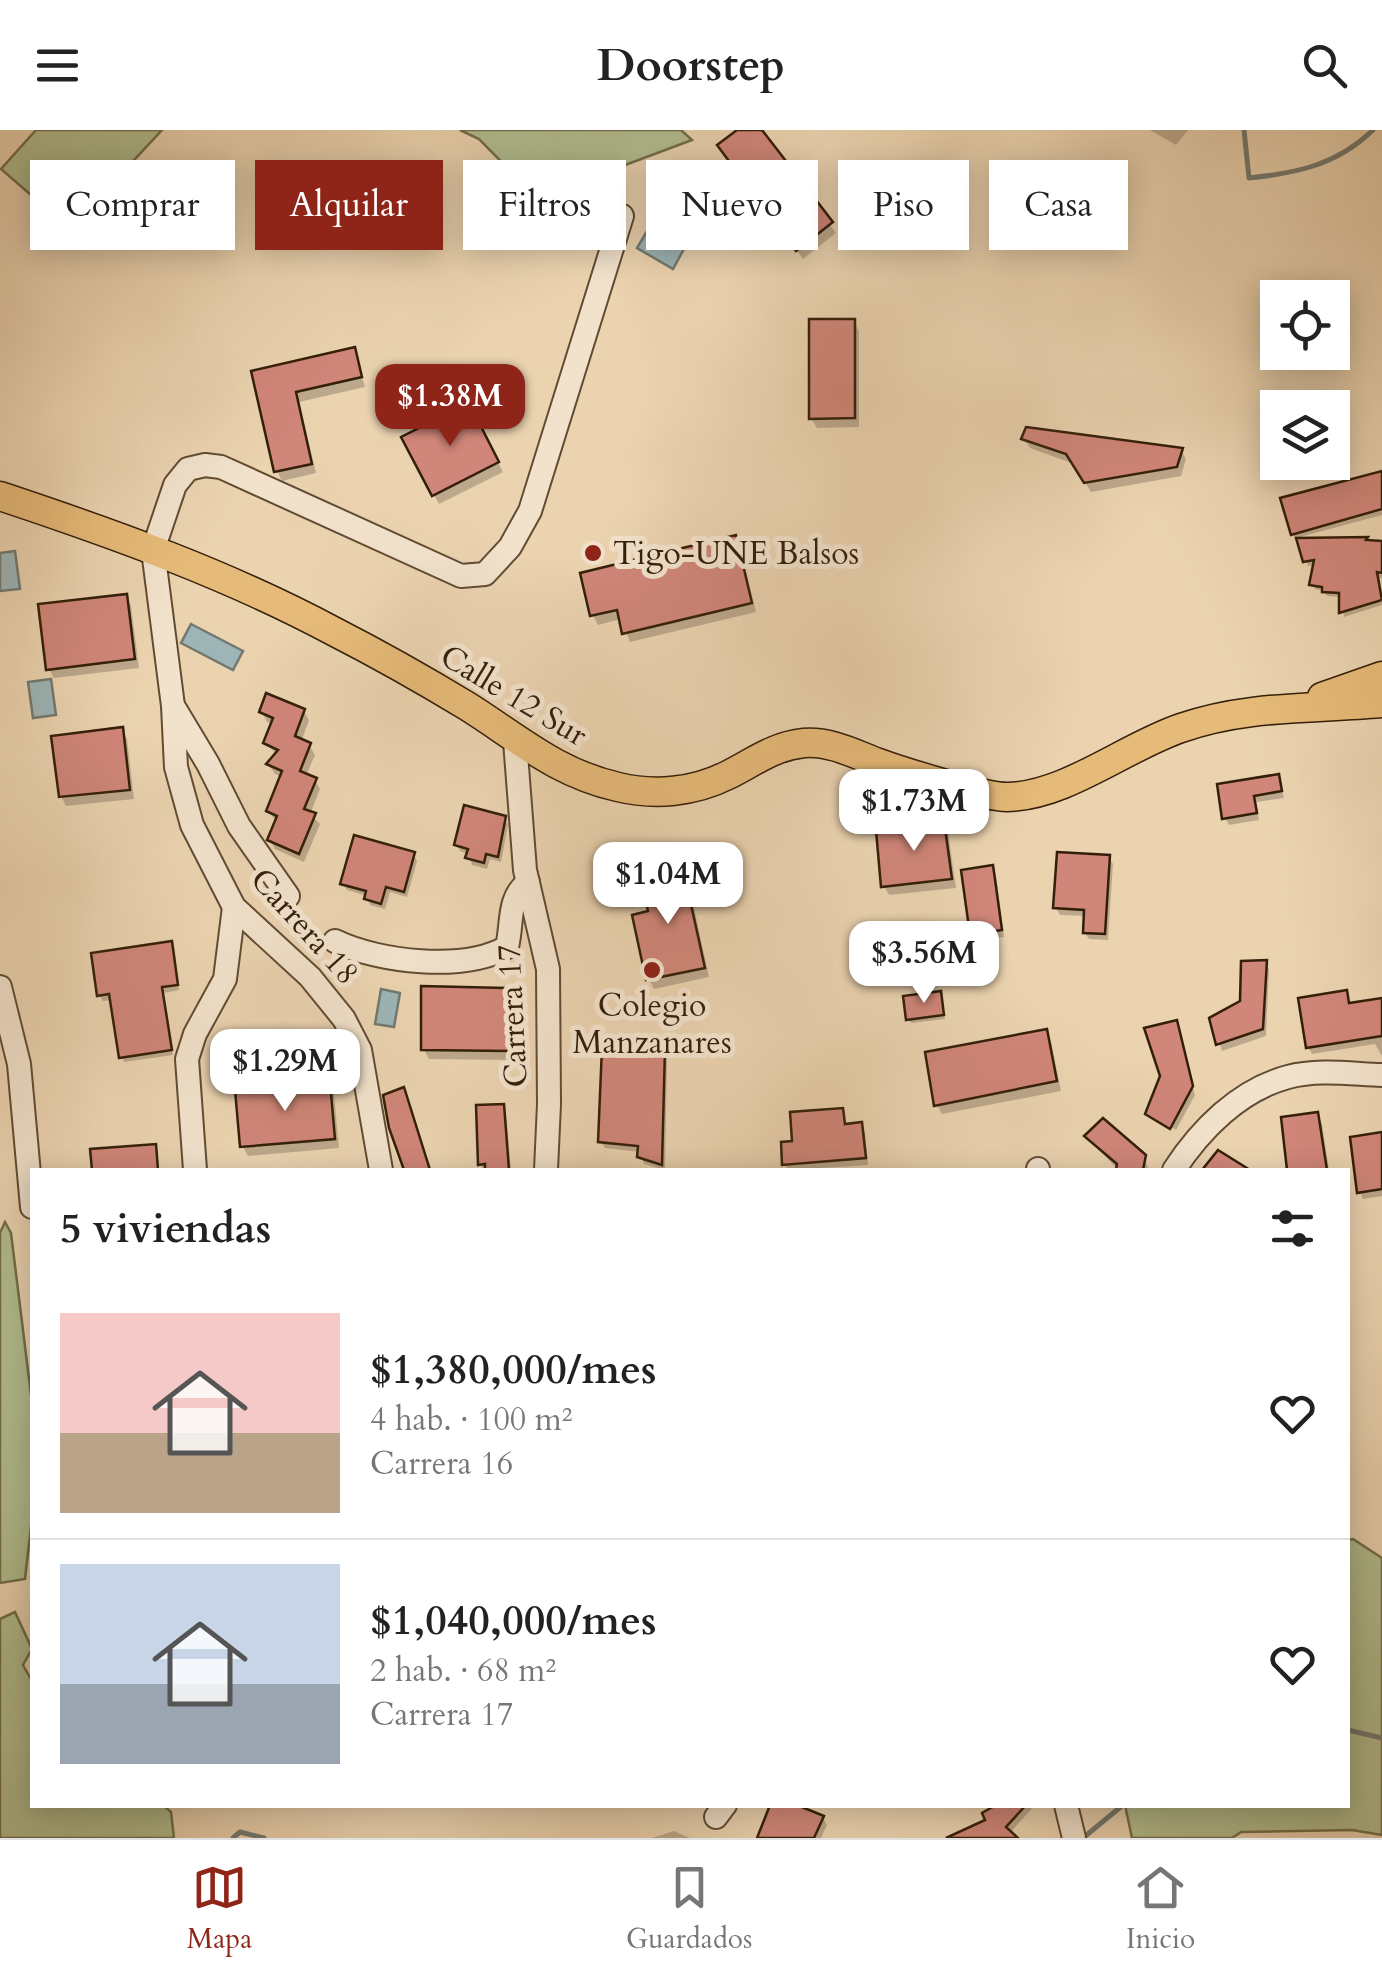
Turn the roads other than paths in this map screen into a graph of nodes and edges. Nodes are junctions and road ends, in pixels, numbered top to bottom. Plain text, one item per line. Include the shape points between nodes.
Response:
1 (611, 250) edge
2 (0, 496) edge
3 (153, 550) junction
4 (1382, 676) edge
5 (1382, 703) edge
6 (173, 706) junction
7 (1292, 707) junction
8 (516, 741) junction
9 (528, 882) junction
10 (288, 896) dead end
11 (234, 906) junction
12 (335, 941) dead end
13 (0, 987) edge
14 (1382, 1075) edge
15 (195, 1168) edge
16 (381, 1168) edge
17 (546, 1168) edge
18 (1175, 1168) edge
19 (30, 1187) edge
20 (1067, 1808) edge
21 (1074, 1838) edge

1 - 3 street via 530,511 485,574 461,576 205,464 188,469 175,485
2 - 3 main road, Calle 12 Sur
3 - 6 street, Carrera 18
3 - 8 main road, Calle 12 Sur via 334,631
4 - 7 main road, Calle 12 Sur
5 - 7 main road, Calle 12 Sur
6 - 10 street
6 - 11 street, Carrera 18 via 176,767 192,825
7 - 8 main road, Calle 12 Sur via 1179,728 1055,788 1002,797 808,742 779,747 710,784 640,791 569,771
8 - 9 street, Carrera 17
9 - 12 street via 511,904 507,947 497,953 405,960
9 - 17 street, Carrera 17 via 548,970
11 - 15 street via 224,979 187,1059
11 - 16 street, Carrera 18 via 310,976 344,1019 360,1050
13 - 19 street via 18,1064
14 - 18 street via 1316,1073 1258,1090 1206,1127
20 - 21 street

